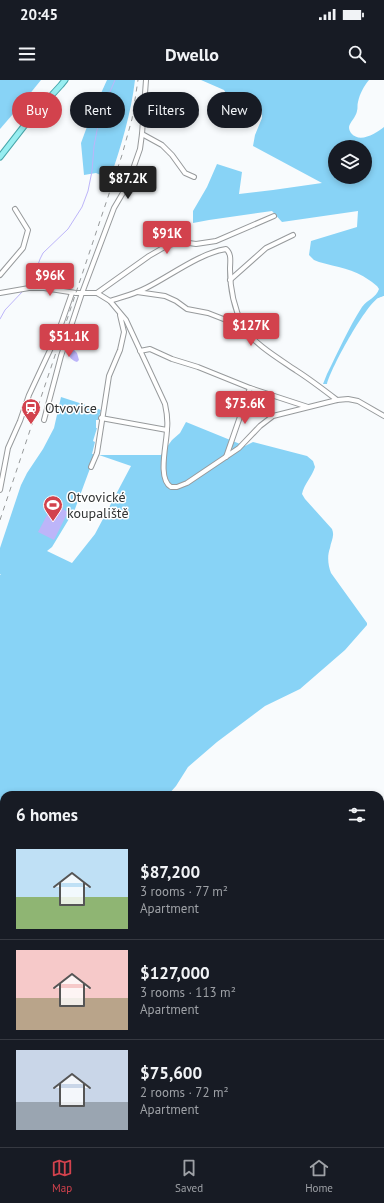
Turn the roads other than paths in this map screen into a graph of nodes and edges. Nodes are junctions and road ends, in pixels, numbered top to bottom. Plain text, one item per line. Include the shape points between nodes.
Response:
1 (64, 80) edge
2 (146, 80) edge
3 (145, 92) edge
4 (143, 128) edge
5 (142, 134) junction
6 (0, 157) edge
7 (194, 177) dead end
8 (15, 209) dead end
9 (274, 216) dead end
10 (293, 235) dead end
11 (0, 275) edge
12 (230, 280) junction
13 (137, 292) junction
14 (0, 293) edge
15 (72, 293) junction
16 (82, 293) junction
17 (97, 293) junction
18 (110, 301) junction
19 (119, 312) junction
20 (244, 327) junction
21 (140, 352) junction
22 (250, 388) junction
23 (337, 400) junction
24 (308, 407) junction
25 (384, 416) edge
26 (101, 418) junction
27 (44, 420) dead end
28 (167, 430) junction
29 (226, 457) junction
30 (91, 467) dead end
31 (0, 490) edge

1 - 6 main road
2 - 3 street
4 - 5 street
5 - 7 street via 162,146 185,173
5 - 16 street via 127,186 114,208
8 - 11 street via 28,230 23,248
9 - 17 street via 216,241 196,244 182,242 168,246 149,256
10 - 12 street via 266,248
12 - 13 street via 229,251 218,250
12 - 20 street via 236,308
13 - 18 street
13 - 20 street via 165,296 187,309 208,313
14 - 15 street via 29,288
15 - 16 street
15 - 31 street via 58,333 31,389 8,448
16 - 17 street
16 - 27 street via 61,356
17 - 18 street
18 - 19 street
19 - 21 street via 126,320
19 - 26 street via 124,332 120,350 109,376
20 - 23 street via 274,355
21 - 22 street via 150,349
21 - 28 street via 165,404
22 - 24 street
22 - 29 street
23 - 24 street
23 - 25 street via 356,400
24 - 29 street via 272,416
26 - 28 street
26 - 30 street via 97,452
28 - 29 street via 164,473 166,482 171,487 186,483

